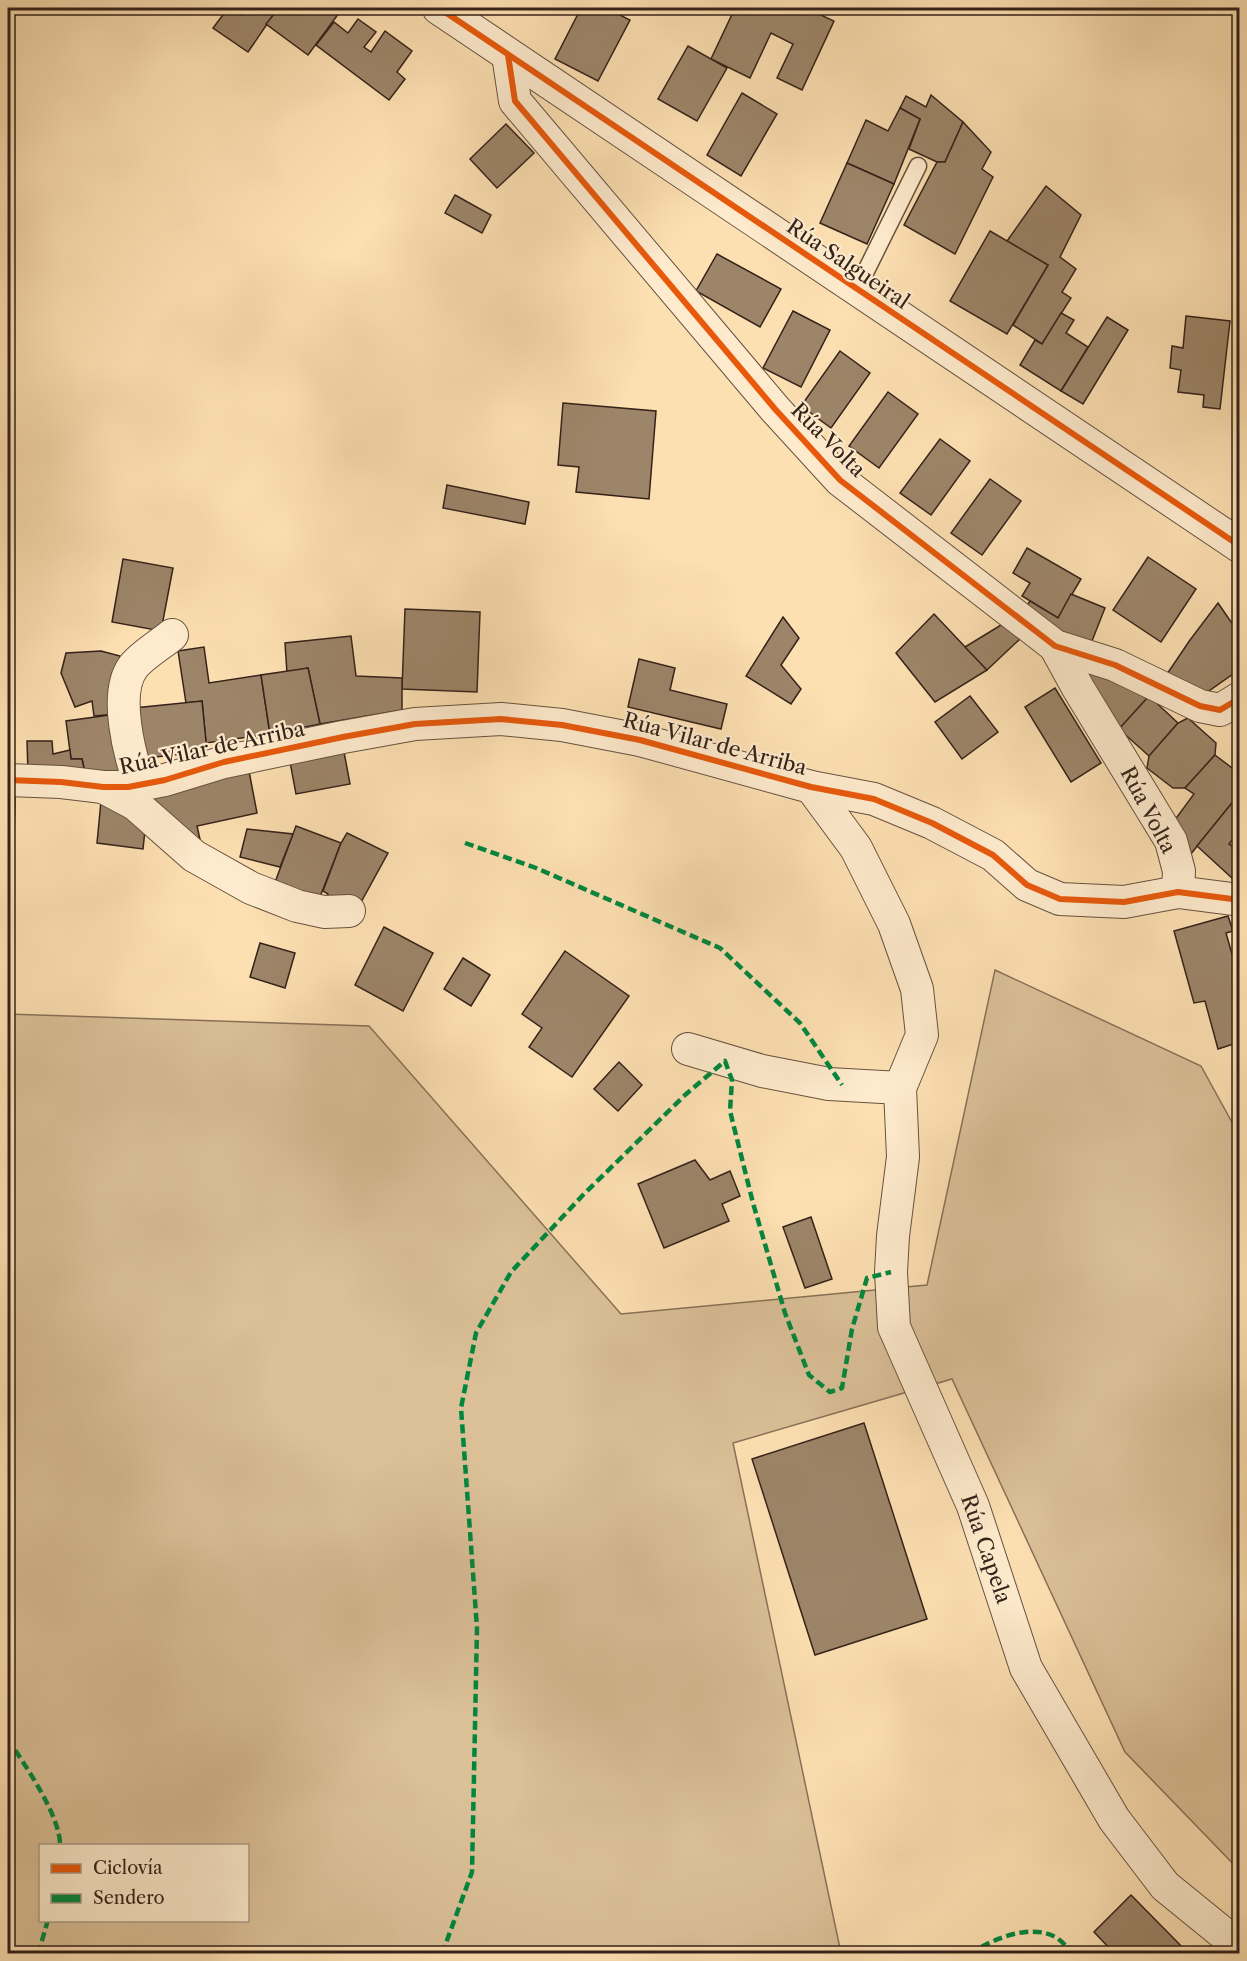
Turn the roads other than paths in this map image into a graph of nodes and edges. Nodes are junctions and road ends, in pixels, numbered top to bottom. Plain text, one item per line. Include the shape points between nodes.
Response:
1 (444, 9) edge
2 (508, 55) junction
3 (918, 166) dead end
4 (857, 289) junction
5 (1239, 546) edge
6 (172, 634) dead end
7 (1055, 646) junction
8 (1239, 698) edge
9 (8, 780) edge
10 (140, 785) junction
11 (103, 787) junction
12 (811, 787) junction
13 (1178, 892) junction
14 (1239, 900) edge
15 (349, 911) dead end
16 (688, 1048) dead end
17 (900, 1088) junction
18 (1239, 1947) edge

1 - 2 street, Rúa Salgueiral
2 - 4 street, Rúa Salgueiral
2 - 7 street, Rúa Volta via 515,101 767,400 840,480
3 - 4 lane
4 - 5 street, Rúa Salgueiral
6 - 10 street, Rúa Vilar de Arriba via 133,667 126,680 126,729
7 - 8 street, Rúa Volta via 1115,665 1200,706 1220,710
7 - 13 street, Rúa Volta via 1171,841 1179,871
9 - 11 street, Rúa Vilar de Arriba
10 - 11 street, Rúa Vilar de Arriba
10 - 12 street, Rúa Vilar de Arriba via 224,762 343,737 415,724 501,719 562,725 640,740
11 - 15 street, Rúa Vilar de Arriba via 135,804 194,856 251,888 297,906 324,912
12 - 13 street, Rúa Vilar de Arriba via 874,799 932,824 993,855 1027,885 1060,899 1124,902
12 - 17 street, Rúa Vilar de Arriba via 856,848 894,924 917,989 922,1035
13 - 14 street
16 - 17 street via 773,1074 829,1084
17 - 18 street, Rúa Capela via 903,1157 891,1272 894,1327 973,1506 1026,1668 1114,1819 1165,1886

